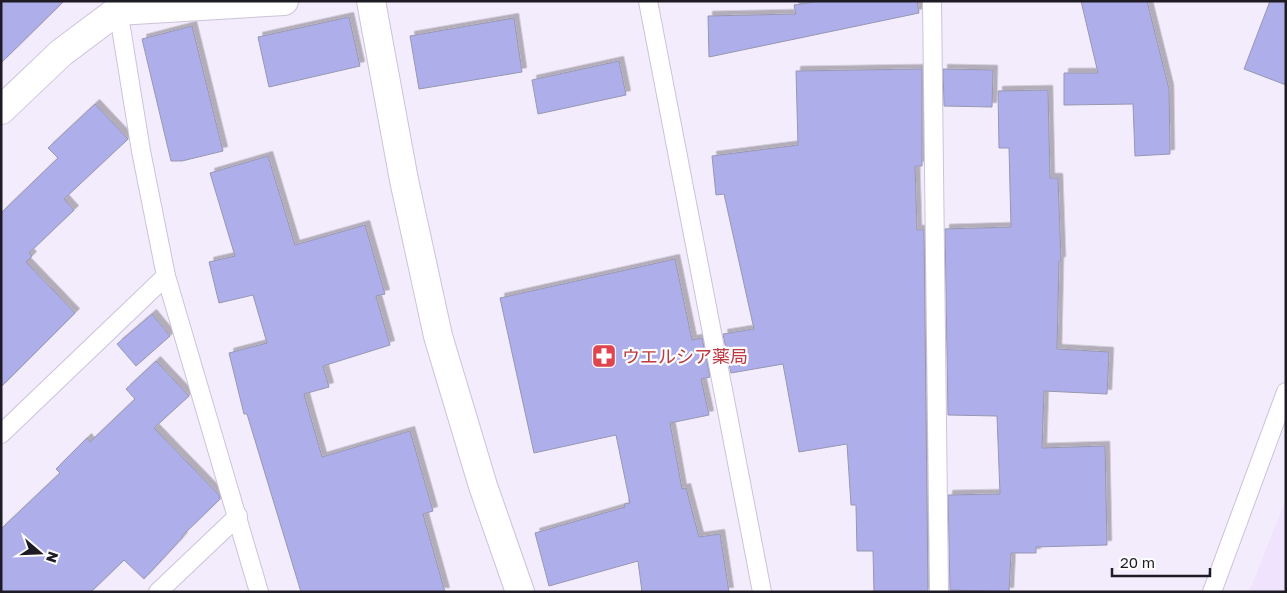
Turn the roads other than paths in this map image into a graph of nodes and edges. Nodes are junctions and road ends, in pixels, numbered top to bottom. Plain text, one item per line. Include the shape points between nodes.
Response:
1 (284, 1) edge
2 (371, 1) edge
3 (648, 1) edge
4 (932, 1) edge
5 (117, 6) edge
6 (1, 110) edge
7 (166, 276) junction
8 (1286, 392) edge
9 (1, 434) edge
10 (238, 516) junction
11 (158, 592) edge
12 (259, 592) edge
13 (520, 592) edge
14 (762, 592) edge
15 (939, 592) edge
16 (1212, 592) edge

1 - 5 street
2 - 13 street via 404,180 438,336 483,486
3 - 14 lane
4 - 15 lane
5 - 6 street
5 - 7 lane
7 - 9 lane
7 - 10 lane
8 - 16 lane
10 - 11 lane
10 - 12 lane

